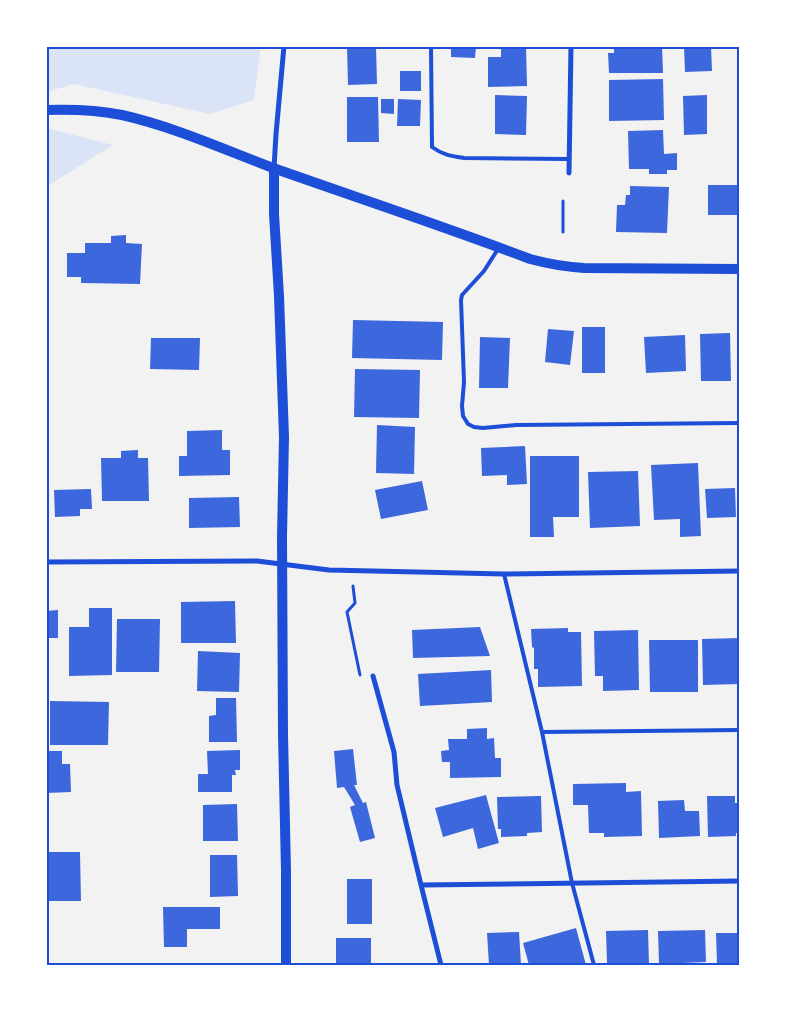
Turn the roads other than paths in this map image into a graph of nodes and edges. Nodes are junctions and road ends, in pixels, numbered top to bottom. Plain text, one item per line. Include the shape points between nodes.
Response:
1 (284, 46) edge
2 (431, 46) edge
3 (571, 46) edge
4 (46, 110) edge
5 (569, 159) junction
6 (274, 168) junction
7 (570, 173) dead end
8 (499, 247) junction
9 (740, 269) edge
10 (740, 423) edge
11 (46, 562) edge
12 (283, 564) junction
13 (740, 571) edge
14 (504, 574) junction
15 (373, 676) dead end
16 (740, 730) edge
17 (542, 732) junction
18 (740, 881) edge
19 (572, 883) junction
20 (421, 885) junction
21 (286, 965) edge
22 (441, 965) edge
23 (594, 965) edge

1 - 6 street
2 - 5 lane via 432,147 464,158
3 - 5 street
4 - 6 main road via 122,115 189,135
5 - 7 street
6 - 8 main road
6 - 12 main road via 284,437
8 - 9 main road via 564,267
8 - 10 lane via 461,300 462,406 468,424 483,428
11 - 12 street via 257,561
12 - 14 street via 329,570
12 - 21 main road
13 - 14 street
14 - 17 lane
15 - 20 street via 394,752 397,785
16 - 17 lane
17 - 19 lane
18 - 19 street
19 - 20 street
19 - 23 lane
20 - 22 street

